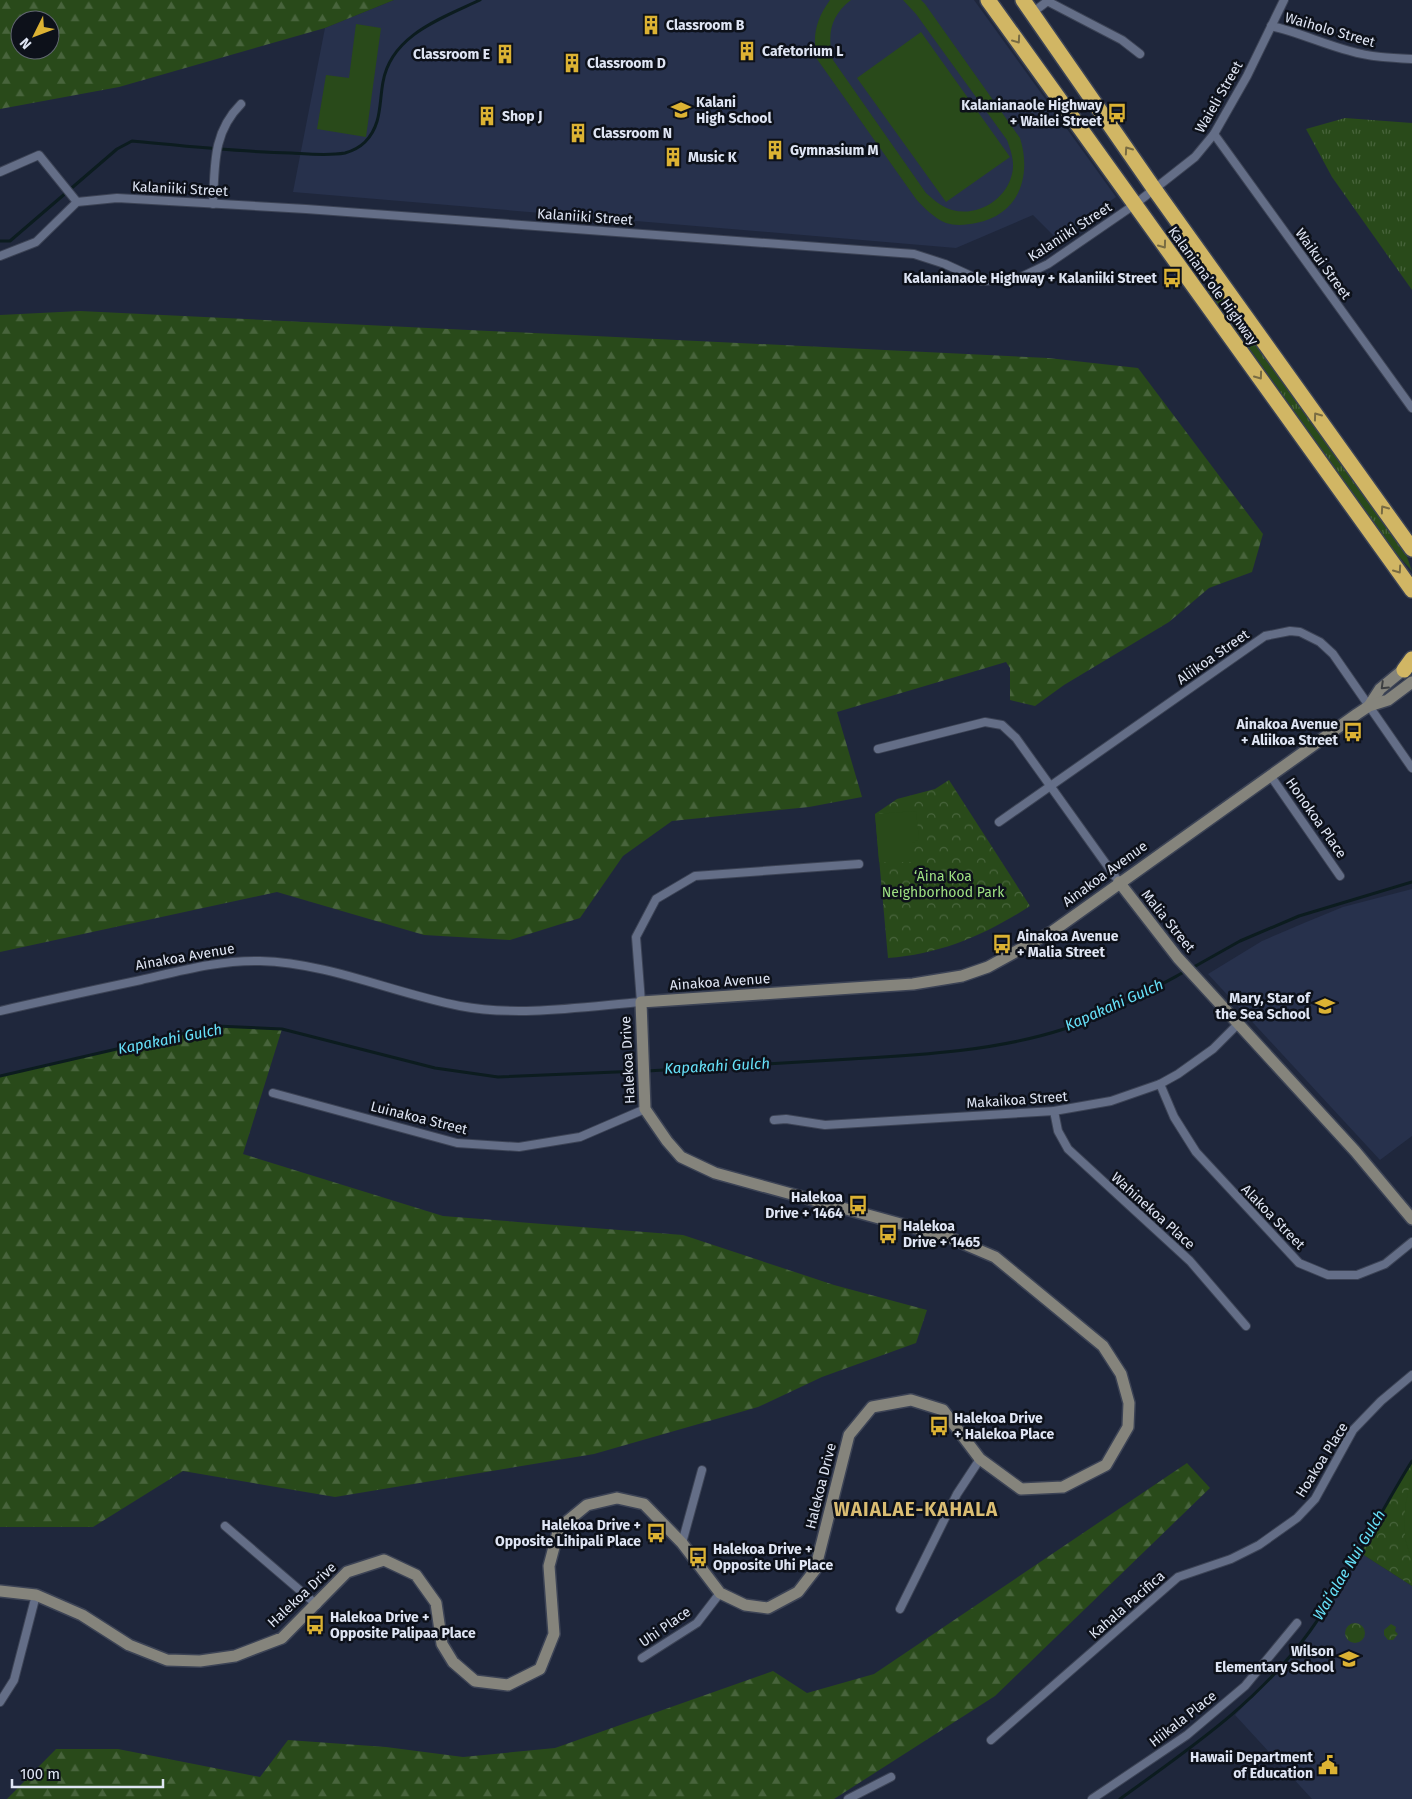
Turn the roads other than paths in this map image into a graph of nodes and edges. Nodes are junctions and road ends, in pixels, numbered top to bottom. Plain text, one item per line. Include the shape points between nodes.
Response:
1 (988, 0) edge
2 (1023, 0) edge
3 (1284, 0) edge
4 (1049, 1) edge
5 (1032, 13) junction
6 (1271, 26) junction
7 (1140, 54) dead end
8 (1412, 59) edge
9 (241, 104) dead end
10 (1214, 134) junction
11 (0, 172) edge
12 (1155, 190) junction
13 (77, 202) junction
14 (214, 204) junction
15 (1134, 206) junction
16 (0, 256) edge
17 (1410, 403) edge
18 (1412, 549) edge
19 (1412, 590) edge
20 (1410, 668) edge
21 (1369, 706) junction
22 (878, 749) dead end
23 (1412, 768) edge
24 (1270, 775) junction
25 (1051, 787) junction
26 (999, 822) dead end
27 (859, 864) dead end
28 (1340, 876) dead end
29 (1119, 882) junction
30 (641, 1002) junction
31 (0, 1011) edge
32 (1238, 1024) junction
33 (1160, 1084) junction
34 (274, 1093) dead end
35 (645, 1109) junction
36 (1054, 1111) junction
37 (774, 1120) dead end
38 (1412, 1219) edge
39 (1412, 1242) edge
40 (1246, 1326) dead end
41 (1412, 1375) edge
42 (980, 1459) junction
43 (702, 1470) dead end
44 (1297, 1518) joint
45 (225, 1526) dead end
46 (682, 1542) junction
47 (0, 1591) edge
48 (720, 1593) junction
49 (36, 1595) junction
50 (316, 1605) junction
51 (900, 1609) dead end
52 (1297, 1623) dead end
53 (642, 1658) dead end
54 (0, 1702) edge
55 (991, 1740) dead end
56 (891, 1777) dead end
57 (848, 1799) edge
58 (1092, 1799) edge

1 -> 15 highway, Kalaniana’ole Highway
2 - 5 highway, Kalaniana’ole Highway
3 - 6 street, Waieli Street
4 - 5 street
4 - 7 street via 1122,40
12 -> 5 highway, Kalaniana’ole Highway
6 - 8 street, Waiholo Street via 1372,57
6 - 10 street, Waieli Street
9 - 14 street via 230,114 220,134
10 - 12 street, Waieli Street via 1196,157
10 - 17 street, Waikui Street
11 - 13 street via 38,155
12 - 15 street, Kalaniiki Street
18 -> 12 highway, Kalaniana’ole Highway
13 - 14 street, Kalaniiki Street via 117,198
13 - 16 street via 36,242
14 - 15 street, Kalaniiki Street via 914,254 982,281 1017,279 1048,264
15 -> 19 highway, Kalaniana’ole Highway
20 - 21 street, Ainakoa Avenue via 1380,689
21 - 23 street, Aliikoa Street
21 - 24 street, Ainakoa Avenue
21 - 25 street, Aliikoa Street via 1328,648 1300,632 1277,632 1252,645
22 - 25 street, Malia Street via 986,722 998,723 1016,738
24 - 28 street, Honokoa Place
24 - 29 street, Ainakoa Avenue
25 - 26 street, Aliikoa Street
25 - 29 street, Malia Street
27 - 30 street, Halekoa Drive via 695,876 656,899 636,937
29 - 30 street, Ainakoa Avenue via 1030,946 962,976 913,984
29 - 32 street, Malia Street via 1178,958
30 - 31 street, Ainakoa Avenue via 532,1010 480,1009 316,968 253,961 212,964
30 - 35 street, Halekoa Drive
32 - 33 street, Makaikoa Street via 1198,1061
32 - 38 street, Malia Street via 1355,1151
33 - 36 street, Makaikoa Street via 1111,1101
33 - 39 street, Alakoa Street via 1174,1117 1196,1152 1299,1263 1328,1275 1357,1275 1385,1264
34 - 35 street, Luinakoa Street via 457,1143 519,1147 580,1137
35 - 42 street, Halekoa Drive via 681,1157 716,1173 948,1238 995,1257 1103,1346 1121,1374 1129,1403 1128,1427 1106,1465 1063,1487 1021,1489
36 - 37 street, Makaikoa Street via 825,1125
36 - 40 street, Wahinekoa Place via 1058,1131 1068,1149 1190,1261
41 - 44 street, Hoakoa Place via 1353,1430 1315,1499
42 - 48 street, Halekoa Drive via 943,1410 910,1400 872,1407 849,1436 815,1570 798,1592 768,1608 746,1605
42 - 51 street via 957,1494
43 - 46 street
44 - 55 street, Kahala Pacifica via 1259,1546 1178,1577
45 - 50 street
46 - 48 street, Halekoa Drive
46 - 50 street, Halekoa Drive via 644,1504 617,1498 587,1505 559,1528 549,1566 554,1634 540,1669 508,1685 475,1681 453,1662 442,1644 436,1603 416,1575 384,1560 347,1572
47 - 49 street, Halekoa Drive
48 - 53 street, Uhi Place via 697,1623
49 - 50 street, Halekoa Drive via 82,1615 129,1645 167,1660 200,1661 235,1656 282,1638
49 - 54 street via 14,1680
52 - 58 street, Hiikala Place via 1245,1686 1186,1735
56 - 57 street

